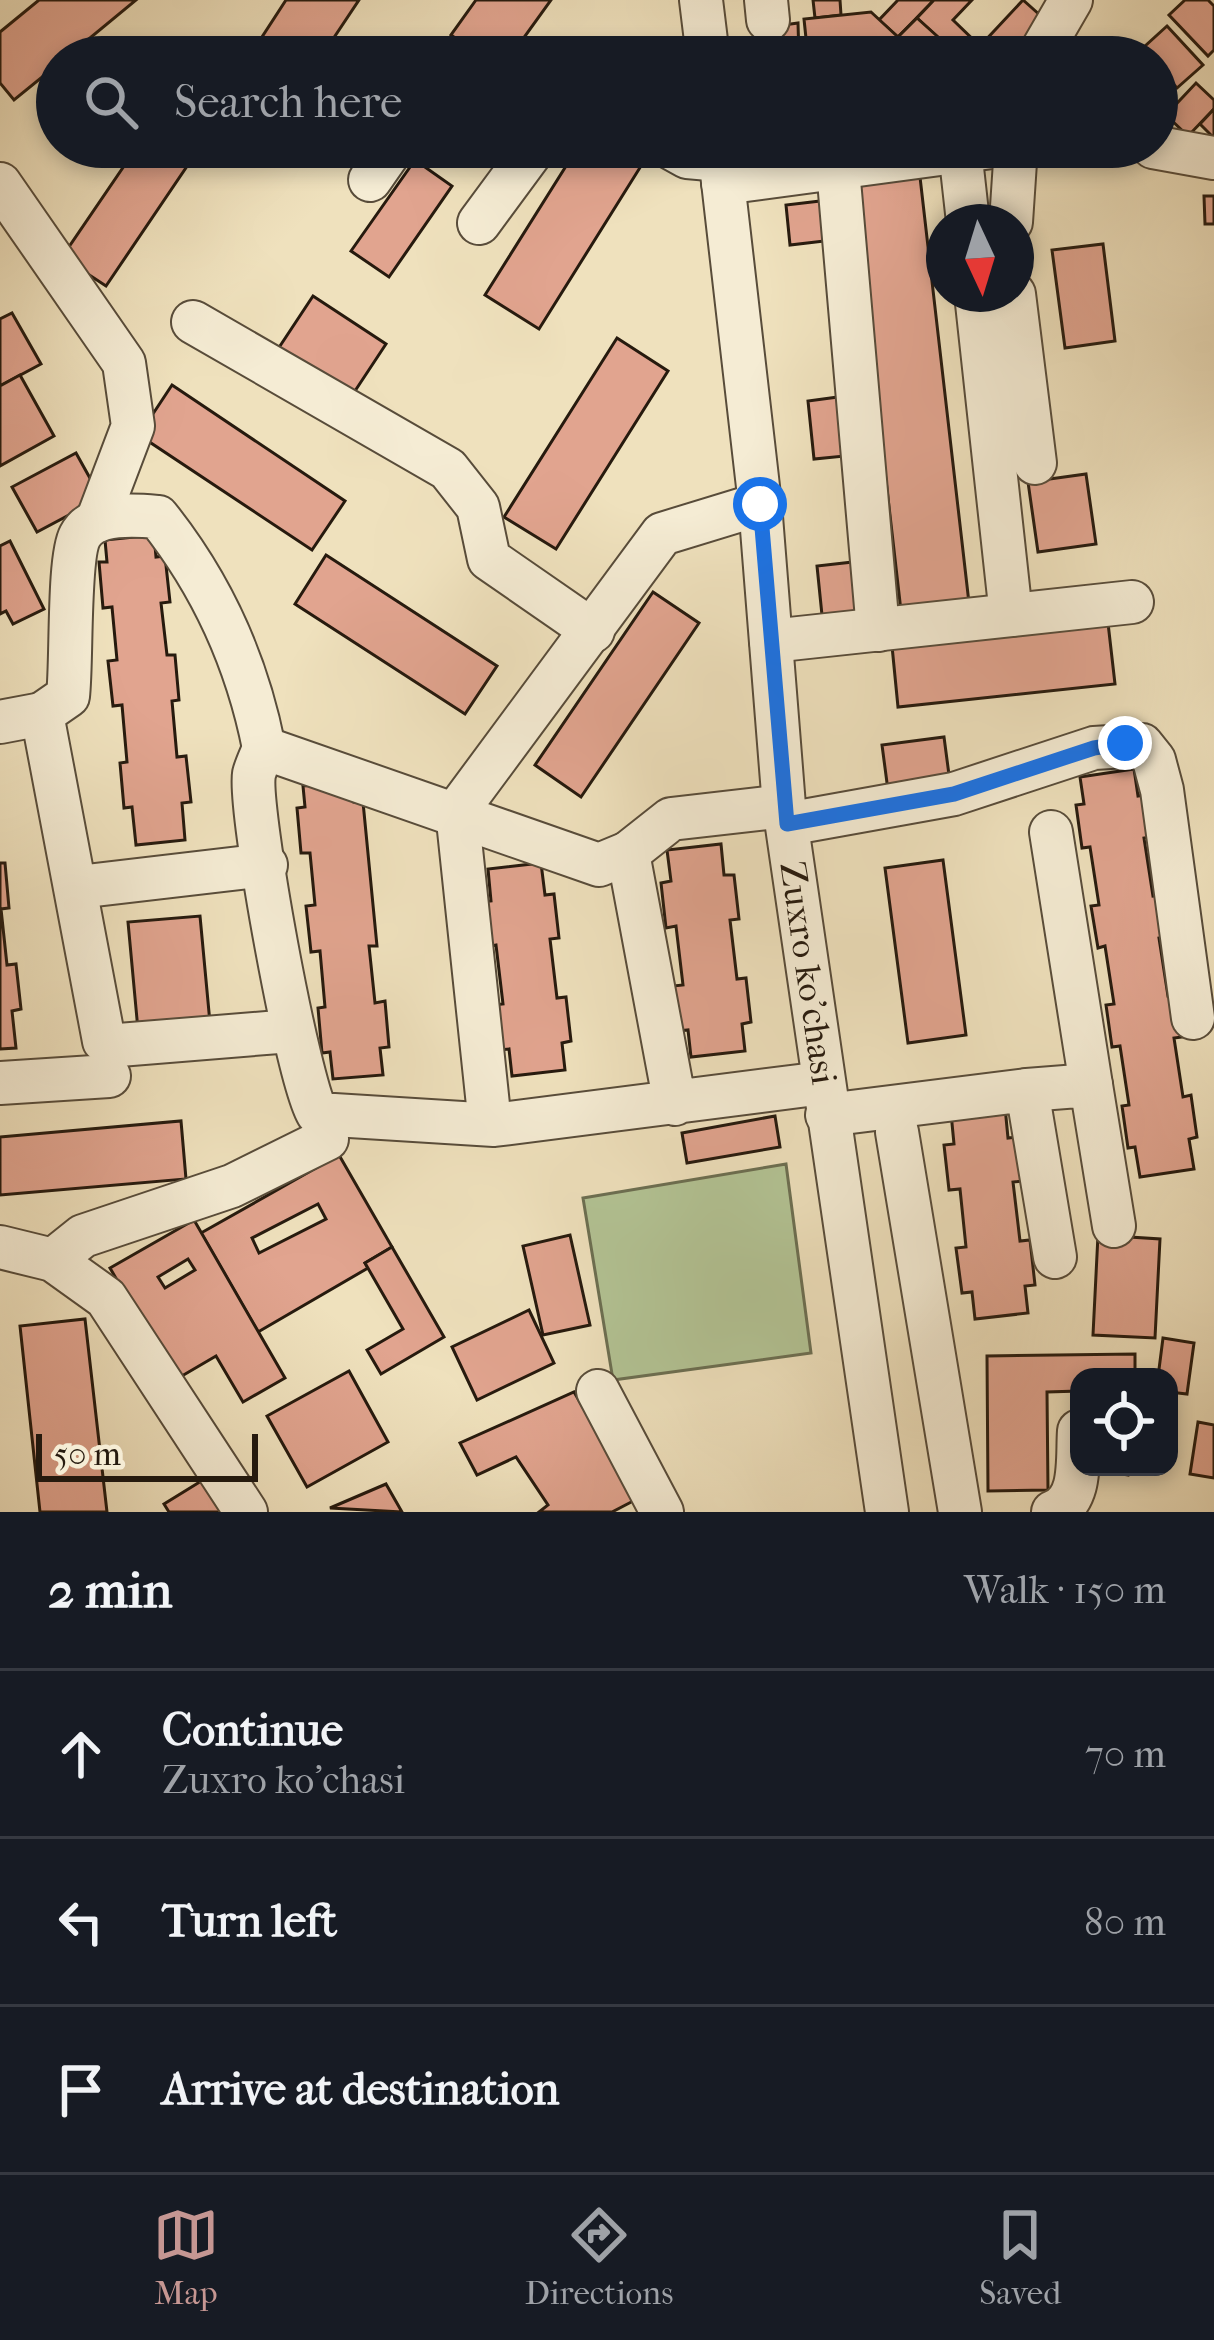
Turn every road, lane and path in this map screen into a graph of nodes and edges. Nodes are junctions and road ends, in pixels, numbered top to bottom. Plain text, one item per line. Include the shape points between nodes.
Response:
1 (701, 0) edge
2 (1071, 0) edge
3 (705, 36) edge
4 (1050, 36) edge
5 (1178, 152) edge
6 (1214, 158) edge
7 (520, 168) edge
8 (722, 168) edge
9 (818, 168) edge
10 (845, 168) edge
11 (974, 168) edge
12 (1015, 168) edge
13 (838, 169) junction
14 (0, 184) edge
15 (970, 204) edge
16 (1012, 204) edge
17 (479, 223) dead end
18 (978, 312) edge
19 (1016, 312) edge
20 (193, 322) dead end
21 (1035, 463) dead end
22 (760, 504) junction
23 (97, 521) junction
24 (1132, 602) dead end
25 (1011, 615) junction
26 (878, 629) junction
27 (593, 631) junction
28 (771, 641) junction
29 (42, 714) junction
30 (0, 722) edge
31 (264, 748) junction
32 (457, 811) junction
33 (786, 815) junction
34 (1051, 832) dead end
35 (628, 853) junction
36 (266, 865) junction
37 (78, 887) junction
38 (1193, 1018) dead end
39 (291, 1031) junction
40 (110, 1076) dead end
41 (0, 1083) edge
42 (1091, 1085) junction
43 (1027, 1090) junction
44 (825, 1100) junction
45 (675, 1104) junction
46 (490, 1124) junction
47 (897, 1132) dead end
48 (327, 1139) dead end
49 (1114, 1226) dead end
50 (0, 1247) edge
51 (1055, 1256) dead end
52 (53, 1260) junction
53 (598, 1391) dead end
54 (1075, 1476) edge
55 (246, 1512) edge
56 (662, 1512) edge
57 (887, 1512) edge
58 (960, 1512) edge
59 (1054, 1512) edge

1 - 3 street
2 - 4 street
5 - 6 street
7 - 17 street
8 - 22 street, Zuxro ko'chasi
9 - 13 street
10 - 13 street
11 - 15 street
12 - 16 street
13 - 26 street
14 - 23 street via 124,363 133,426
18 - 25 street
19 - 21 street
20 - 27 street via 448,469 478,507 489,559
22 - 27 street via 662,534
22 - 28 street, Zuxro ko'chasi
23 - 29 street via 80,535 72,577 68,696
23 - 31 street via 158,517 172,535 250,676
24 - 25 street
25 - 26 street
26 - 28 street
27 - 32 street
28 - 33 street, Zuxro ko'chasi
29 - 30 street
29 - 37 street
31 - 32 street
31 - 36 street via 253,777
32 - 35 street via 599,865
32 - 46 street
33 - 35 street via 671,819
33 - 38 street via 954,794 1094,748 1142,745 1162,790
33 - 44 street, Zuxro ko'chasi
34 - 42 street
35 - 45 street
36 - 37 street
36 - 39 street
37 - 39 street via 104,1041
39 - 46 street via 319,1114
40 - 41 street
42 - 43 street
42 - 49 street
43 - 44 street
43 - 51 street
44 - 45 street
44 - 57 street, Zuxro ko'chasi
45 - 46 street
47 - 58 street
48 - 52 street via 232,1186 83,1235
50 - 52 street
52 - 55 street via 106,1298
53 - 56 street
54 - 59 street via 1066,1507

